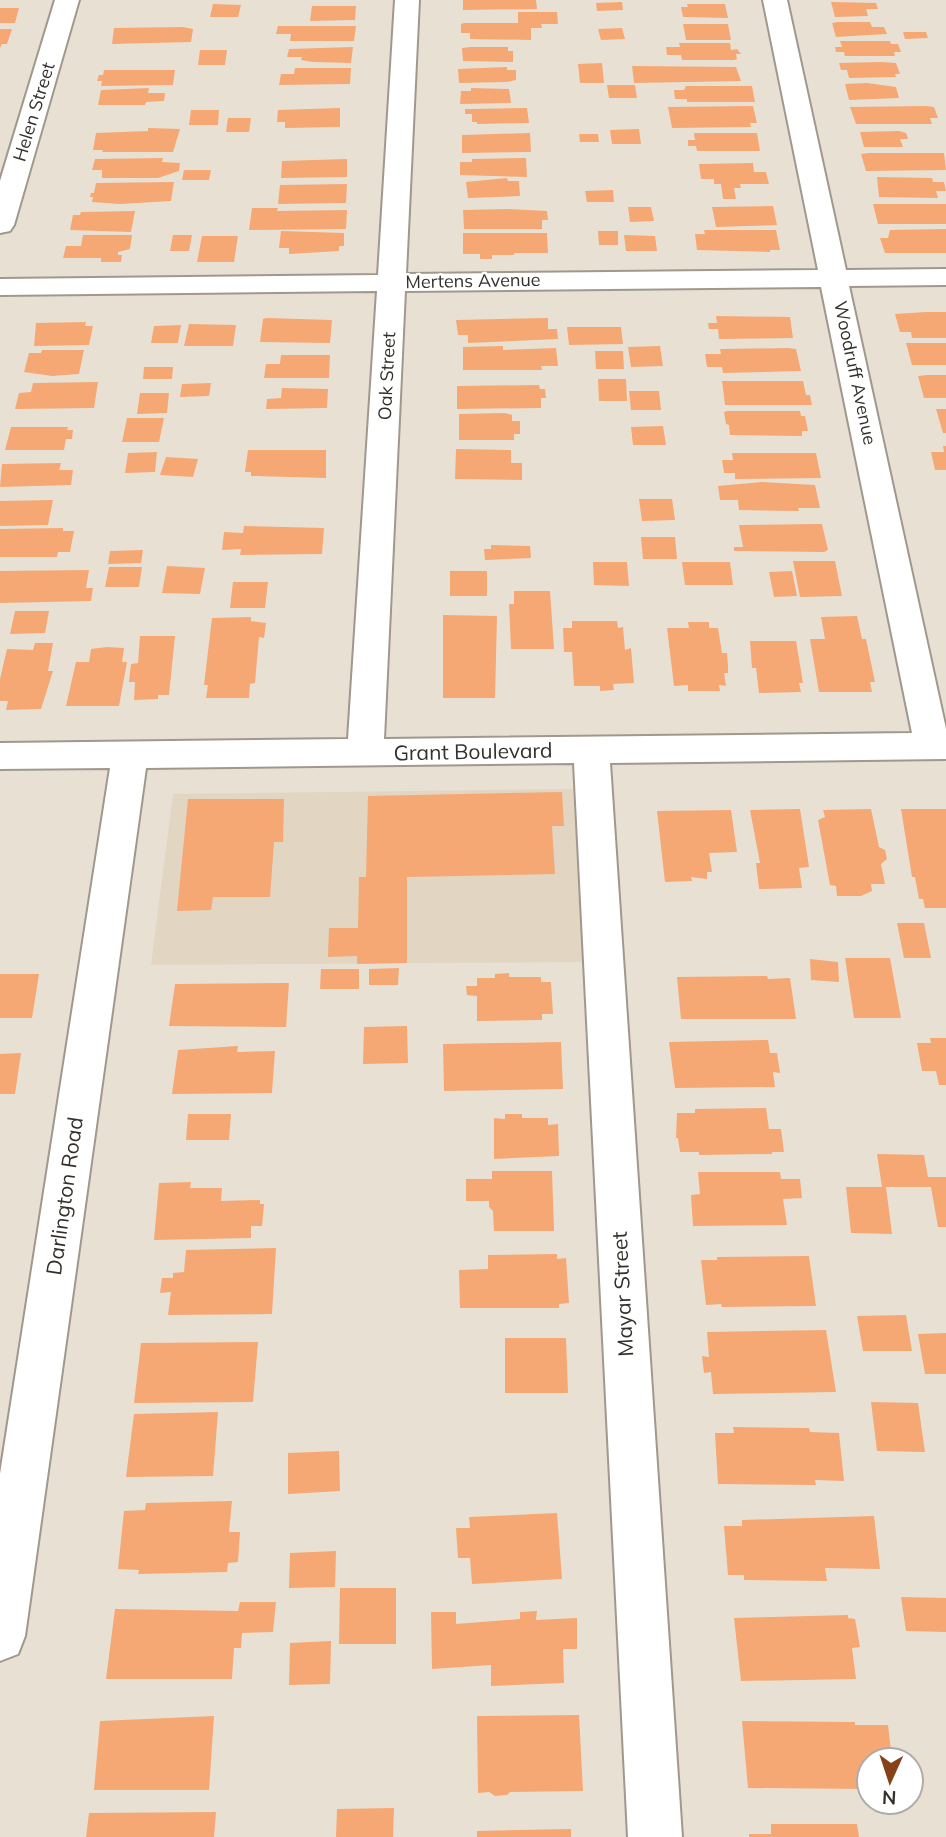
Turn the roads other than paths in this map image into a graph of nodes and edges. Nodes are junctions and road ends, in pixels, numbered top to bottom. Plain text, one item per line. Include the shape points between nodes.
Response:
1 (67, 0) edge
2 (407, 0) edge
3 (775, 0) edge
4 (0, 225) edge
5 (946, 277) edge
6 (835, 278) junction
7 (393, 282) junction
8 (0, 287) edge
9 (939, 746) edge
10 (591, 750) junction
11 (365, 753) junction
12 (130, 755) junction
13 (0, 756) edge
14 (0, 1636) edge
15 (655, 1837) edge

1 - 4 street, Helen Street
2 - 7 street, Oak Street
3 - 6 street, Woodruff Avenue
5 - 6 street, Mertens Avenue
6 - 7 street, Mertens Avenue
6 - 9 street, Woodruff Avenue
7 - 8 street, Mertens Avenue
7 - 11 street, Oak Street
9 - 10 street, Grant Boulevard
10 - 11 street, Grant Boulevard
10 - 15 street, Mayar Street
11 - 12 street, Grant Boulevard
12 - 13 street, Grant Boulevard
12 - 14 street, Darlington Road

